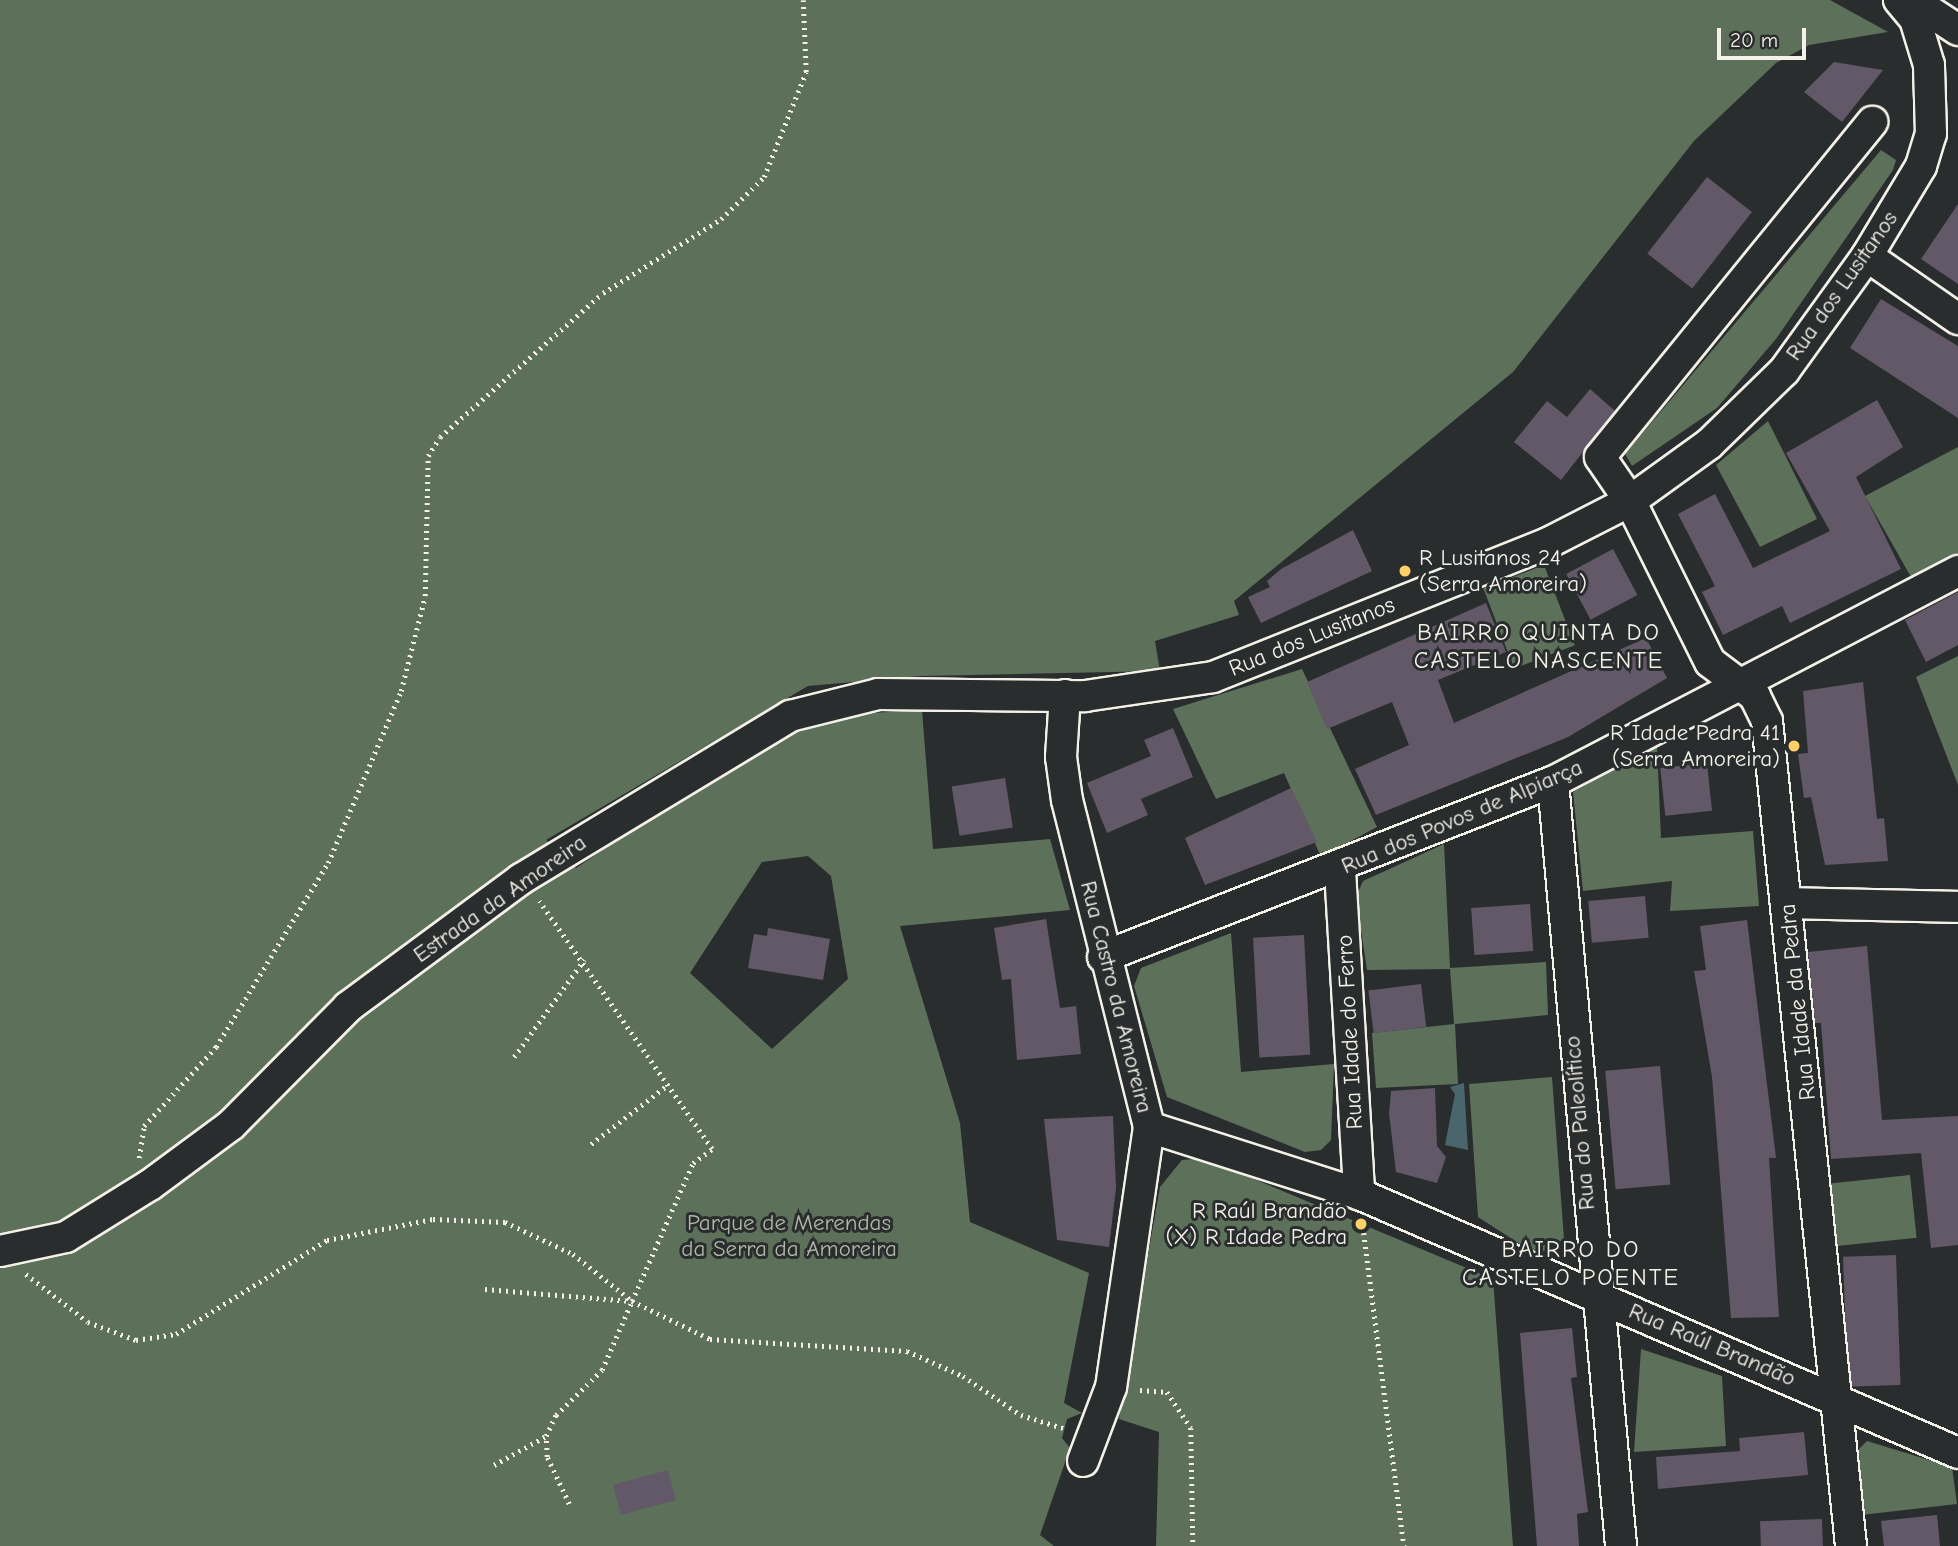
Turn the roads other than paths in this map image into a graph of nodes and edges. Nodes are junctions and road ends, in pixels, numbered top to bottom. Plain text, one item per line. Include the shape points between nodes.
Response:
1 (1899, 0) edge
2 (1912, 0) edge
3 (1958, 30) edge
4 (1945, 87) edge
5 (1872, 122) dead end
6 (1867, 256) junction
7 (1958, 319) edge
8 (1630, 501) junction
9 (1958, 571) edge
10 (1742, 682) junction
11 (1065, 695) junction
12 (1552, 782) junction
13 (1340, 870) junction
14 (1788, 904) junction
15 (1958, 907) edge
16 (1103, 957) junction
17 (1149, 1127) junction
18 (1359, 1194) junction
19 (1, 1252) edge
20 (1594, 1294) junction
21 (1839, 1400) junction
22 (1958, 1453) edge
23 (1083, 1461) dead end
24 (1621, 1546) edge
25 (1851, 1546) edge

1 - 4 street, Rua dos Lusitanos
2 - 3 street
4 - 6 street, Rua dos Lusitanos via 1924,159
5 - 8 street, Rua Idade da Pedra via 1600,457
6 - 7 street
6 - 8 street, Rua dos Lusitanos via 1809,341 1759,397 1709,444
8 - 10 street, Rua Idade da Pedra via 1710,662
8 - 11 street, Rua dos Lusitanos via 1548,543 1234,670 1148,690
9 - 10 street, Rua dos Povos de Alpiarça
10 - 12 street, Rua dos Povos de Alpiarça
10 - 14 street, Rua Idade da Pedra via 1767,721
11 - 16 street, Rua Castro da Amoreira via 1063,776
11 - 19 street, Estrada da Amoreira via 910,691 810,709 723,753 521,878 348,1007 231,1125 150,1185 66,1237
12 - 13 street, Rua dos Povos de Alpiarça
12 - 20 street, Rua do Paleolítico
13 - 16 street, Rua dos Povos de Alpiarça
13 - 18 street, Rua Idade do Ferro
14 - 15 street
14 - 21 street, Rua Idade da Pedra
16 - 17 street, Rua Castro da Amoreira
17 - 18 street, Rua Raúl Brandão
17 - 23 street, Rua Castro da Amoreira via 1111,1387
18 - 20 street, Rua Raúl Brandão
20 - 21 street, Rua Raúl Brandão
20 - 24 street, Rua do Paleolítico via 1605,1342
21 - 22 street, Rua Raúl Brandão
21 - 25 street, Rua Idade da Pedra

